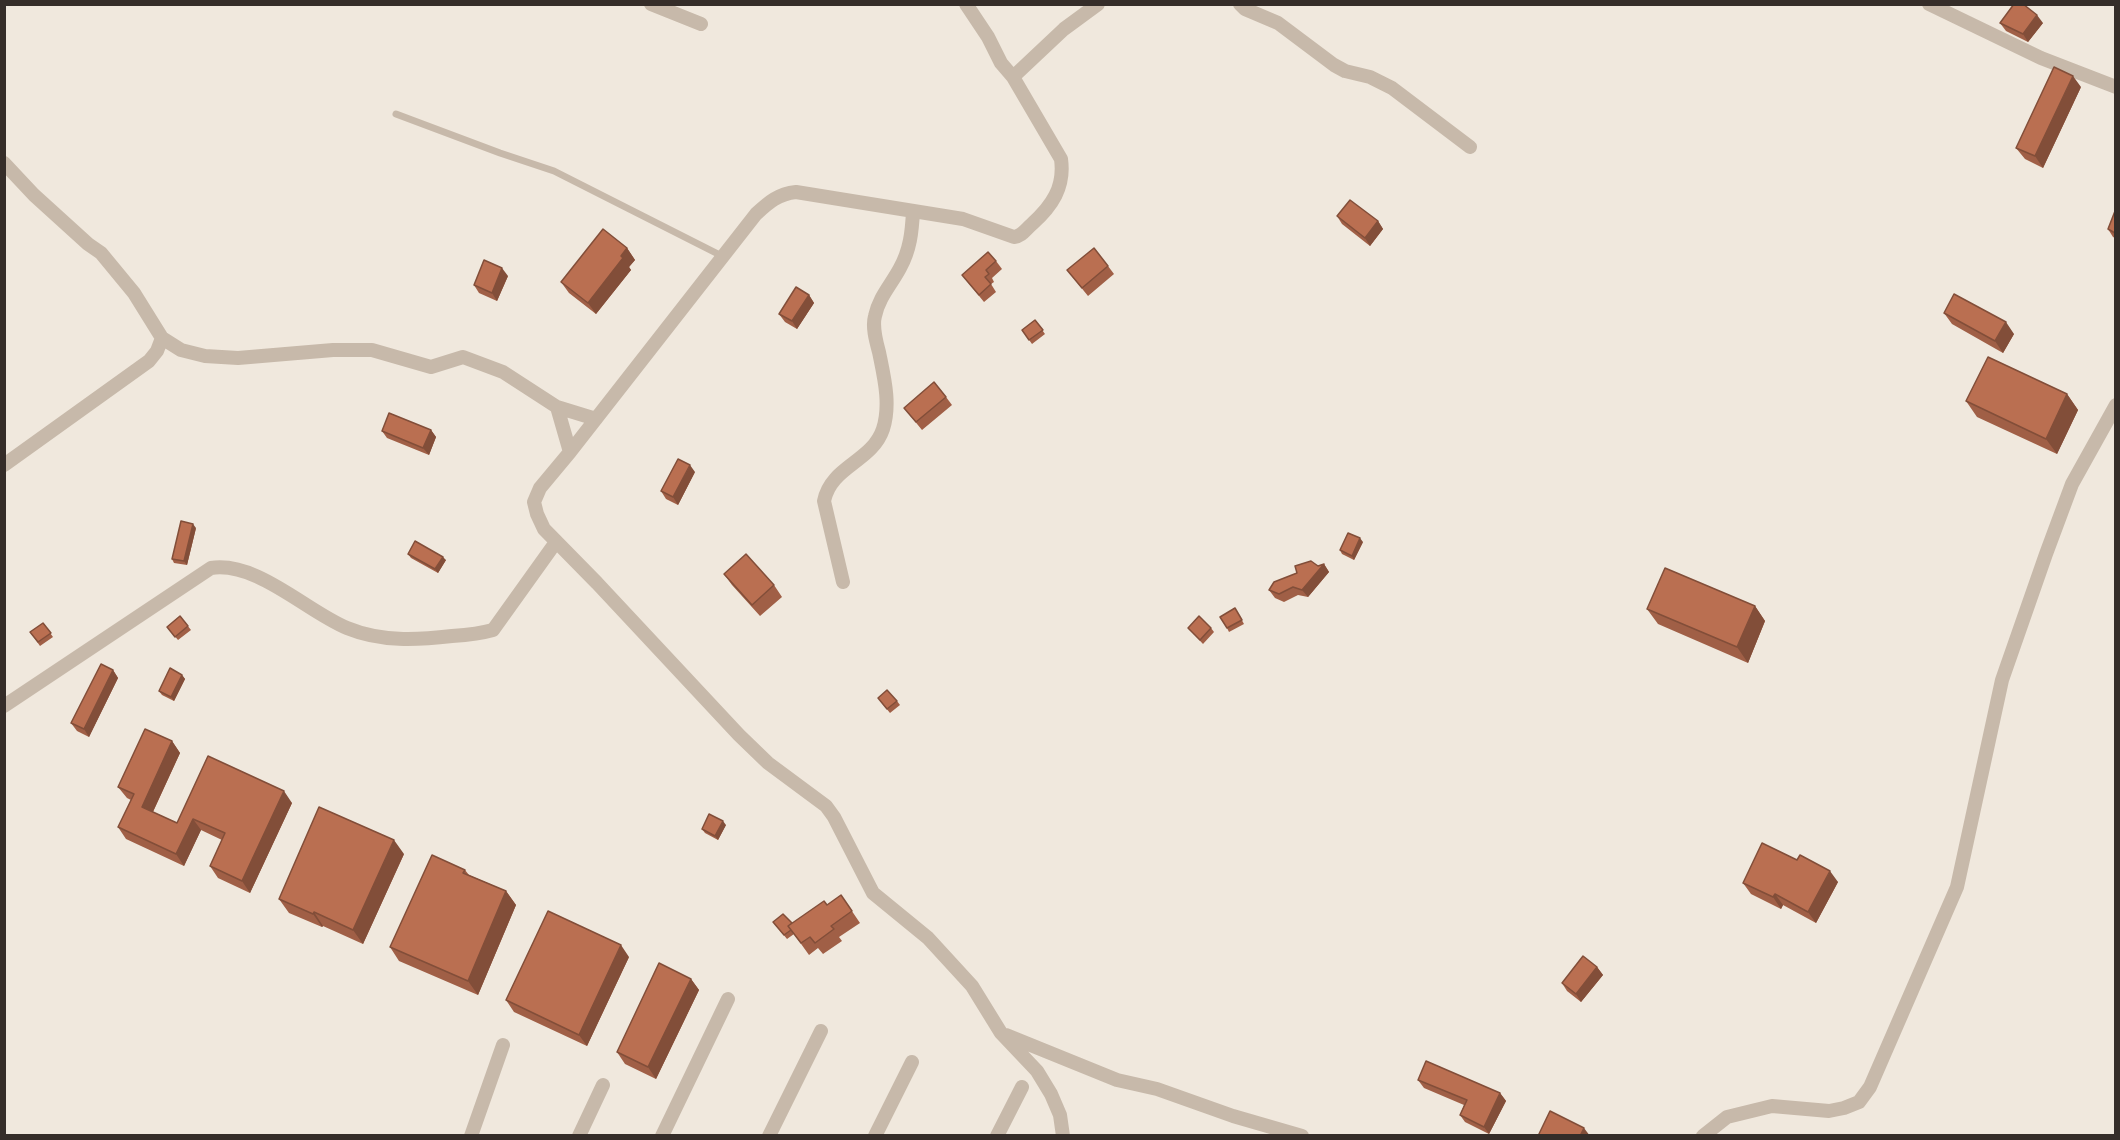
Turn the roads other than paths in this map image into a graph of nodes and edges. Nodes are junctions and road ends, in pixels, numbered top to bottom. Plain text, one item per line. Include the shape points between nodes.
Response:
1 (651, 4) edge
2 (966, 4) edge
3 (1098, 4) edge
4 (1240, 4) edge
5 (1929, 4) edge
6 (701, 24) dead end
7 (1013, 77) junction
8 (2115, 87) edge
9 (396, 114) dead end
10 (1470, 147) dead end
11 (4, 163) edge
12 (913, 211) junction
13 (722, 256) junction
14 (162, 338) junction
15 (2115, 405) edge
16 (557, 407) junction
17 (596, 419) junction
18 (570, 452) junction
19 (4, 465) edge
20 (556, 542) junction
21 (843, 582) dead end
22 (4, 706) edge
23 (728, 999) dead end
24 (821, 1031) dead end
25 (1001, 1034) junction
26 (503, 1045) dead end
27 (912, 1062) dead end
28 (603, 1085) dead end
29 (1022, 1087) dead end
30 (471, 1136) edge
31 (579, 1136) edge
32 (662, 1136) edge
33 (769, 1136) edge
34 (875, 1136) edge
35 (997, 1136) edge
36 (1063, 1136) edge
37 (1302, 1136) edge
38 (1703, 1136) edge

1 - 6 street
2 - 7 street
3 - 7 street via 1064,29
4 - 10 street via 1278,23 1334,65 1392,88
5 - 8 street via 2041,58
7 - 12 street via 1061,159 1063,174 1050,205 1020,236 1014,237 963,219
9 - 13 lane via 554,171
11 - 14 street via 34,195 101,253 134,293
12 - 13 street via 783,193 756,214
12 - 21 street via 910,245 880,298 874,319 886,386 883,429 874,446 841,472 826,490 824,501
13 - 17 street
14 - 16 street via 181,350 238,358 372,350 431,367 463,357 503,372
14 - 19 street via 149,361
15 - 38 street via 2073,484 2007,664 1958,887 1870,1087 1859,1102 1844,1108 1829,1111 1772,1106 1727,1117
16 - 17 street
16 - 18 street
17 - 18 street
18 - 20 street via 540,488 534,502 544,529
20 - 22 street via 493,630 420,640 392,639 347,628 248,572 211,568
20 - 25 street via 739,735 768,763 826,806 873,893 928,938 965,978
23 - 32 street
24 - 33 street
25 - 36 street via 1047,1086 1060,1115
25 - 37 street via 1117,1080
26 - 30 street
27 - 34 street
28 - 31 street
29 - 35 street

